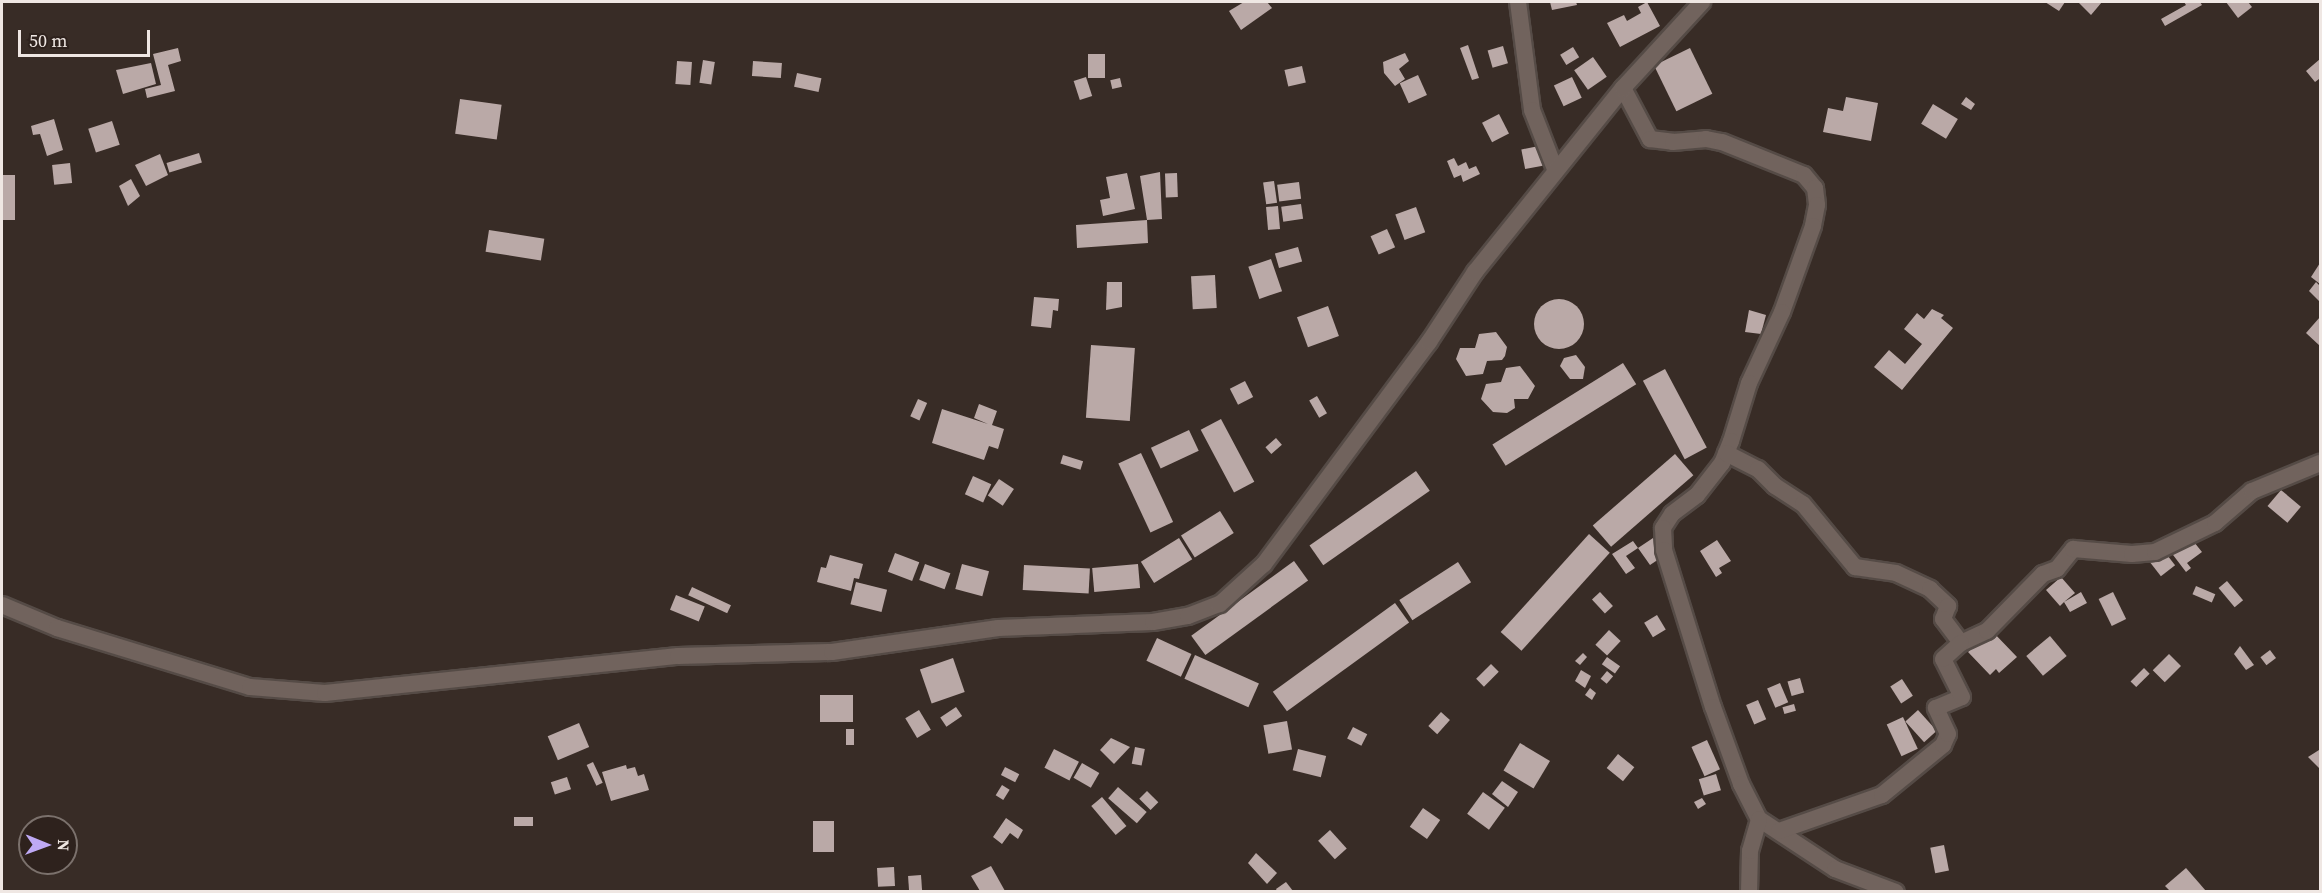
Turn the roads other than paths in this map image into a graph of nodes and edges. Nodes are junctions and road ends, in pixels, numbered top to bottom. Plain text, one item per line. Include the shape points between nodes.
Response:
1 (1518, 2) edge
2 (1702, 2) edge
3 (1623, 88) junction
4 (1555, 169) junction
5 (1726, 453) junction
6 (2320, 463) edge
7 (2, 605) edge
8 (1961, 643) junction
9 (1759, 819) junction
10 (1779, 831) junction
11 (1749, 891) edge
12 (1896, 891) edge

1 - 4 street via 1532,110
2 - 3 street
3 - 4 street
3 - 5 street via 1650,139 1722,142 1804,175 1815,188 1813,226 1782,312 1749,383
4 - 7 street via 1475,272 1429,342 1264,564 1220,604 1188,616 1153,622 998,628 832,652 678,656 325,693 250,687 57,628
5 - 8 street via 1758,469 1803,504 1855,567 1896,573 1930,589 1948,606 1943,619
5 - 9 street via 1697,495 1672,514 1663,528 1664,550 1713,707 1741,784
6 - 8 street via 2252,491 2215,523 2155,552 2073,549 2058,569 2043,574 1987,631
8 - 10 street via 1943,658 1962,697 1936,708 1948,734 1943,745 1882,795
9 - 10 street
9 - 11 street via 1750,851
10 - 12 street via 1834,869

